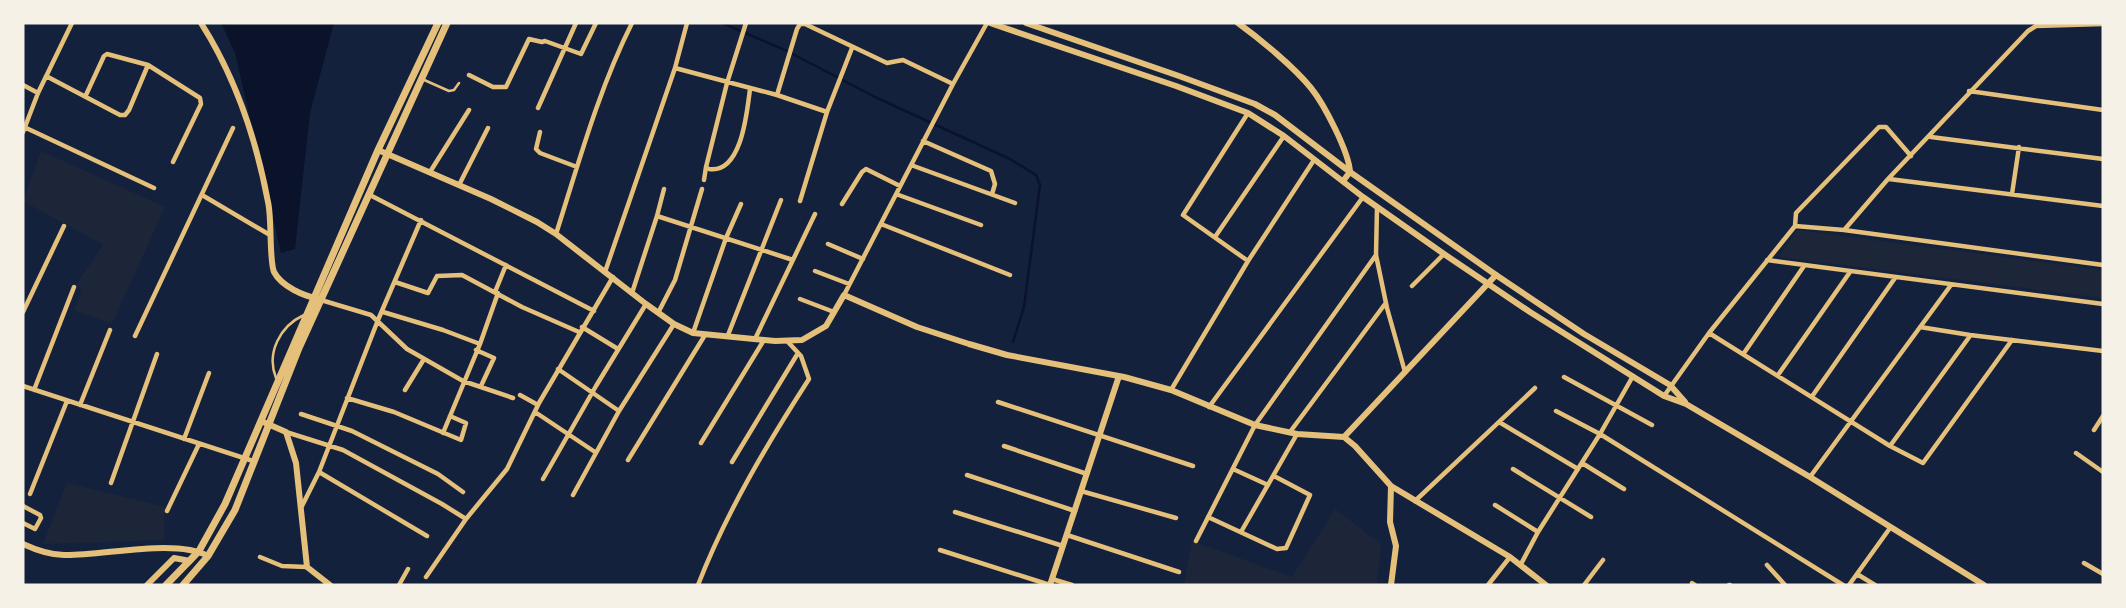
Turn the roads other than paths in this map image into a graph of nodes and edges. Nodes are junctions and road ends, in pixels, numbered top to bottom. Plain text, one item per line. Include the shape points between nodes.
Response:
1 (72, 23) edge
2 (201, 23) edge
3 (438, 23) edge
4 (447, 23) edge
5 (576, 23) edge
6 (596, 23) edge
7 (632, 23) edge
8 (687, 23) edge
9 (746, 23) edge
10 (988, 23) edge
11 (1026, 23) edge
12 (1238, 23) edge
13 (2103, 24) edge
14 (852, 48) junction
15 (565, 49) junction
16 (148, 65) junction
17 (675, 68) junction
18 (469, 75) dead end
19 (46, 76) junction
20 (422, 79) junction
21 (458, 83) dead end
22 (727, 83) junction
23 (953, 84) junction
24 (23, 85) edge
25 (750, 89) junction
26 (1969, 91) junction
27 (38, 93) junction
28 (86, 95) junction
29 (777, 95) junction
30 (538, 108) dead end
31 (469, 110) dead end
32 (2103, 110) edge
33 (827, 112) junction
34 (1248, 113) junction
35 (26, 115) edge
36 (233, 128) dead end
37 (488, 128) dead end
38 (24, 130) edge
39 (540, 132) dead end
40 (1284, 136) junction
41 (1930, 136) junction
42 (923, 141) junction
43 (2019, 147) junction
44 (378, 150) junction
45 (387, 154) junction
46 (1911, 156) junction
47 (2103, 159) edge
48 (1314, 160) junction
49 (173, 162) dead end
50 (911, 165) junction
51 (577, 167) junction
52 (706, 167) junction
53 (430, 172) junction
54 (1350, 172) junction
55 (1888, 179) junction
56 (704, 180) dead end
57 (1343, 181) junction
58 (459, 185) junction
59 (900, 186) junction
60 (154, 188) dead end
61 (664, 189) dead end
62 (702, 189) dead end
63 (368, 194) junction
64 (896, 194) junction
65 (992, 194) junction
66 (2012, 194) junction
67 (202, 195) junction
68 (1363, 197) junction
69 (781, 200) dead end
70 (800, 201) dead end
71 (1015, 203) dead end
72 (741, 204) dead end
73 (842, 204) dead end
74 (2103, 206) edge
75 (1377, 207) junction
76 (815, 214) dead end
77 (657, 216) junction
78 (421, 220) junction
79 (881, 224) junction
80 (981, 225) dead end
81 (64, 226) dead end
82 (1796, 226) junction
83 (691, 227) junction
84 (1844, 230) junction
85 (556, 234) junction
86 (271, 235) junction
87 (1214, 237) junction
88 (726, 238) junction
89 (828, 244) dead end
90 (762, 250) junction
91 (1444, 254) junction
92 (1376, 255) junction
93 (863, 259) junction
94 (793, 260) junction
95 (1767, 260) junction
96 (1248, 261) junction
97 (506, 265) junction
98 (2103, 265) edge
99 (1804, 266) junction
100 (815, 271) dead end
101 (1850, 271) junction
102 (605, 272) junction
103 (1010, 275) dead end
104 (1496, 275) junction
105 (612, 277) junction
106 (1895, 278) junction
107 (395, 282) junction
108 (1488, 283) junction
109 (849, 284) junction
110 (1951, 285) junction
111 (74, 286) dead end
112 (1412, 286) dead end
113 (497, 293) junction
114 (632, 293) junction
115 (844, 295) junction
116 (317, 299) junction
117 (800, 299) dead end
118 (646, 304) junction
119 (1386, 304) junction
120 (2103, 304) edge
121 (594, 311) junction
122 (23, 312) edge
123 (383, 312) junction
124 (835, 312) junction
125 (306, 313) junction
126 (658, 313) junction
127 (378, 320) junction
128 (674, 324) junction
129 (1920, 327) junction
130 (110, 330) dead end
131 (581, 330) junction
132 (692, 333) junction
133 (1709, 333) junction
134 (706, 334) junction
135 (135, 335) dead end
136 (728, 335) junction
137 (1970, 335) junction
138 (755, 339) junction
139 (764, 340) junction
140 (2012, 340) junction
141 (788, 342) junction
142 (478, 347) junction
143 (618, 349) junction
144 (2103, 351) edge
145 (798, 353) junction
146 (157, 354) dead end
147 (1744, 354) junction
148 (424, 359) junction
149 (558, 369) junction
150 (1405, 372) junction
151 (209, 373) dead end
152 (1778, 375) junction
153 (1119, 376) junction
154 (1633, 376) junction
155 (1564, 377) dead end
156 (463, 381) junction
157 (277, 382) junction
158 (1670, 385) junction
159 (23, 386) edge
160 (481, 386) junction
161 (1535, 388) dead end
162 (34, 390) junction
163 (405, 390) dead end
164 (1171, 390) junction
165 (592, 392) junction
166 (520, 395) dead end
167 (1664, 396) junction
168 (1812, 396) junction
169 (347, 398) junction
170 (513, 398) dead end
171 (67, 401) junction
172 (998, 402) dead end
173 (1686, 404) junction
174 (80, 405) junction
175 (538, 405) junction
176 (1616, 405) junction
177 (1208, 407) junction
178 (619, 411) junction
179 (1556, 411) dead end
180 (535, 412) junction
181 (301, 414) dead end
182 (450, 416) junction
183 (2103, 416) edge
184 (1852, 421) junction
185 (133, 422) junction
186 (264, 422) junction
187 (1499, 422) junction
188 (336, 425) junction
189 (1255, 425) junction
190 (1652, 425) dead end
191 (2094, 430) dead end
192 (286, 432) junction
193 (443, 433) junction
194 (1293, 433) junction
195 (569, 434) junction
196 (1600, 434) junction
197 (1099, 436) junction
198 (1344, 437) junction
199 (184, 439) junction
200 (701, 443) dead end
201 (199, 444) junction
202 (329, 444) junction
203 (1004, 446) dead end
204 (1891, 446) junction
205 (595, 452) junction
206 (2076, 453) dead end
207 (244, 458) junction
208 (628, 460) dead end
209 (253, 461) junction
210 (733, 462) dead end
211 (1582, 463) junction
212 (1193, 466) dead end
213 (1233, 469) junction
214 (1513, 469) dead end
215 (1578, 469) junction
216 (319, 472) junction
217 (2103, 472) edge
218 (1087, 474) junction
219 (967, 475) dead end
220 (1274, 476) junction
221 (1810, 477) junction
222 (543, 480) dead end
223 (111, 483) dead end
224 (1268, 485) junction
225 (1391, 486) junction
226 (1624, 489) dead end
227 (1081, 491) junction
228 (463, 492) dead end
229 (30, 495) dead end
230 (573, 495) dead end
231 (1559, 499) junction
232 (1414, 502) junction
233 (1495, 505) dead end
234 (23, 506) edge
235 (302, 507) junction
236 (167, 511) dead end
237 (1075, 511) junction
238 (955, 512) dead end
239 (1208, 517) junction
240 (1591, 517) dead end
241 (1176, 518) dead end
242 (466, 519) junction
243 (23, 523) edge
244 (1890, 528) junction
245 (1241, 532) junction
246 (1538, 532) junction
247 (1067, 535) junction
248 (427, 536) dead end
249 (1196, 541) dead end
250 (23, 544) edge
251 (1063, 546) junction
252 (940, 550) dead end
253 (199, 551) junction
254 (208, 556) junction
255 (260, 557) dead end
256 (1510, 557) junction
257 (1603, 560) dead end
258 (190, 561) junction
259 (2084, 563) dead end
260 (1521, 564) junction
261 (1767, 565) dead end
262 (307, 567) junction
263 (408, 569) dead end
264 (1179, 572) dead end
265 (1857, 574) junction
266 (2103, 574) edge
267 (426, 577) dead end
268 (1051, 583) edge
269 (1872, 584) edge
270 (148, 585) edge
271 (166, 585) edge
272 (183, 585) edge
273 (329, 585) edge
274 (398, 585) edge
275 (698, 585) edge
276 (1072, 585) edge
277 (1391, 585) edge
278 (1488, 585) edge
279 (1546, 585) edge
280 (1584, 585) edge
281 (1785, 585) edge
282 (1846, 585) edge
283 (1984, 585) edge

1 - 19 street
2 - 86 street via 241,97 269,204
3 - 44 main road
4 - 20 main road
5 - 15 street
6 - 15 street via 583,53
7 - 51 street via 612,62
8 - 17 street
9 - 22 street
10 - 23 street
10 - 34 street
11 - 54 street via 1255,104
12 - 54 street via 1311,88 1340,138
13 - 26 street via 2032,28
14 - 23 street via 887,63 903,60
14 - 29 street via 800,24
14 - 33 street
15 - 18 street via 529,39 506,87 493,87
15 - 30 street
16 - 28 street via 107,54
16 - 28 street via 125,114
16 - 49 street via 202,101
17 - 22 street
17 - 102 street
19 - 27 street
19 - 28 street
20 - 21 lane via 449,91
20 - 45 main road
22 - 25 street
22 - 52 street
23 - 42 street
24 - 27 street
25 - 29 street
25 - 52 street via 743,135 730,162 715,170
26 - 32 street
26 - 41 street
27 - 35 street
29 - 33 street
31 - 53 street
33 - 70 street
34 - 40 street
34 - 87 street via 1183,215
35 - 38 street
36 - 67 street
37 - 58 street
38 - 60 street
39 - 51 street via 536,149 540,153
40 - 48 street
40 - 87 street
41 - 43 street
41 - 46 street
42 - 50 street
42 - 65 street via 991,171
43 - 47 street
43 - 66 street
44 - 45 street
44 - 116 main road
45 - 53 street
45 - 63 main road
46 - 55 street
46 - 82 street via 1886,127 1879,127 1796,213
48 - 57 street
48 - 96 street
50 - 59 street
50 - 65 street
51 - 85 street
52 - 56 street
53 - 58 street
54 - 57 street
54 - 104 street
55 - 66 street
55 - 84 street
57 - 68 street
58 - 85 street
59 - 64 street
59 - 73 street via 866,169
61 - 77 street
62 - 83 street
63 - 78 street
63 - 116 main road
64 - 79 street
64 - 80 street
65 - 71 street
66 - 74 street
67 - 86 street
67 - 135 street
68 - 75 street
68 - 177 street
69 - 90 street
72 - 88 street
75 - 91 street
75 - 92 street
76 - 94 street
77 - 83 street
77 - 114 street
78 - 97 street
78 - 107 street
79 - 93 street
79 - 103 street
81 - 122 street
82 - 84 street
82 - 95 street
83 - 88 street
83 - 126 street via 675,280
84 - 98 street
85 - 102 street
86 - 116 street via 274,271 287,285
87 - 96 street
88 - 90 street
88 - 132 street
89 - 93 street
90 - 94 street
90 - 136 street
91 - 108 street
91 - 112 street
92 - 119 street
92 - 189 street
93 - 109 street
94 - 138 street
95 - 99 street
95 - 133 street
96 - 164 street
97 - 113 street
97 - 121 street
99 - 101 street
99 - 147 street
100 - 109 street
101 - 106 street
101 - 152 street
102 - 105 street
104 - 108 street
104 - 158 street
105 - 114 street
105 - 121 street
106 - 110 street
106 - 168 street
107 - 113 street via 428,293 437,276 462,275
107 - 123 street
108 - 150 street
108 - 154 street
109 - 115 street
110 - 120 street
110 - 129 street
111 - 162 street
113 - 131 street
113 - 142 street
114 - 118 street
115 - 124 street
115 - 153 street via 969,345
116 - 125 main road
116 - 127 street
116 - 186 main road
117 - 124 street
118 - 126 street
118 - 143 street
119 - 150 street
119 - 194 street
121 - 131 street
123 - 127 street
123 - 142 street via 443,330
124 - 141 street via 819,331
125 - 157 main road
125 - 157 lane via 285,328 277,341 271,360
126 - 128 street
127 - 148 street
127 - 169 street
128 - 132 street
128 - 178 street
129 - 137 street
129 - 184 street
130 - 174 street
131 - 143 street
131 - 149 street
132 - 134 street
133 - 147 street
133 - 158 street
134 - 136 street
134 - 208 street
136 - 138 street
137 - 140 street
137 - 204 street
138 - 139 street
139 - 141 street
139 - 200 street
140 - 144 street
140 - 204 street via 1926,461 1920,463
141 - 145 street
142 - 156 street
142 - 160 street via 494,358
143 - 165 street
145 - 210 street
145 - 275 street via 809,379 772,438
146 - 185 street
147 - 152 street
148 - 156 street
148 - 163 street
149 - 165 street
149 - 175 street
150 - 198 street
151 - 199 street
152 - 168 street
153 - 164 street
153 - 197 street
154 - 167 street
154 - 176 street
155 - 176 street
156 - 160 street
156 - 182 street
157 - 186 main road
158 - 167 street
158 - 173 street
159 - 162 street
160 - 170 street
161 - 187 street
162 - 171 street
164 - 177 street
165 - 178 street
165 - 195 street
166 - 175 street
167 - 173 street
168 - 184 street
169 - 188 street
169 - 193 street
171 - 174 street
171 - 229 street
172 - 197 street
173 - 221 street
174 - 185 street
175 - 180 street
176 - 190 street
176 - 196 street
177 - 189 street
178 - 205 street
179 - 196 street
180 - 195 street
180 - 242 street via 507,469
181 - 188 street
182 - 193 street
182 - 193 street via 466,423 461,440
183 - 191 street
184 - 204 street
184 - 221 street
185 - 199 street
185 - 223 street
186 - 192 street
186 - 207 main road
186 - 209 main road
187 - 215 street
187 - 232 street
188 - 202 street
188 - 228 street via 438,474
189 - 194 street
189 - 213 street
192 - 202 street
192 - 235 street
194 - 198 street
194 - 220 street
195 - 205 street
195 - 222 street
196 - 211 street
196 - 282 street
197 - 212 street
197 - 218 street
198 - 225 street
199 - 201 street
201 - 207 street
201 - 236 street
202 - 216 street
202 - 242 street
203 - 218 street
205 - 230 street
206 - 217 street
207 - 209 street
207 - 253 main road
209 - 254 main road via 234,510
211 - 215 street
211 - 226 street
213 - 224 street
213 - 239 street
214 - 231 street
215 - 231 street
216 - 235 street
216 - 248 street
218 - 227 street
219 - 237 street
220 - 224 street
220 - 245 street via 1310,495 1290,543 1277,548
221 - 244 street
224 - 245 street
225 - 232 street
225 - 277 street via 1396,546
227 - 237 street
227 - 241 street
231 - 240 street
231 - 246 street
232 - 256 street
233 - 246 street
234 - 243 street via 41,516 35,528
235 - 262 street
237 - 247 street
238 - 251 street
239 - 245 street
239 - 249 street
242 - 267 street
244 - 265 street
244 - 283 street
246 - 260 street
247 - 251 street
247 - 264 street
250 - 253 street via 65,555
251 - 268 street
252 - 268 street
253 - 254 street
253 - 258 main road
254 - 272 main road
255 - 262 street
256 - 260 street
256 - 278 street
257 - 280 street
258 - 270 street via 174,558
258 - 271 main road
259 - 266 street
260 - 279 street
261 - 281 street
262 - 273 street
263 - 274 street
265 - 269 street
265 - 282 street
268 - 276 street

